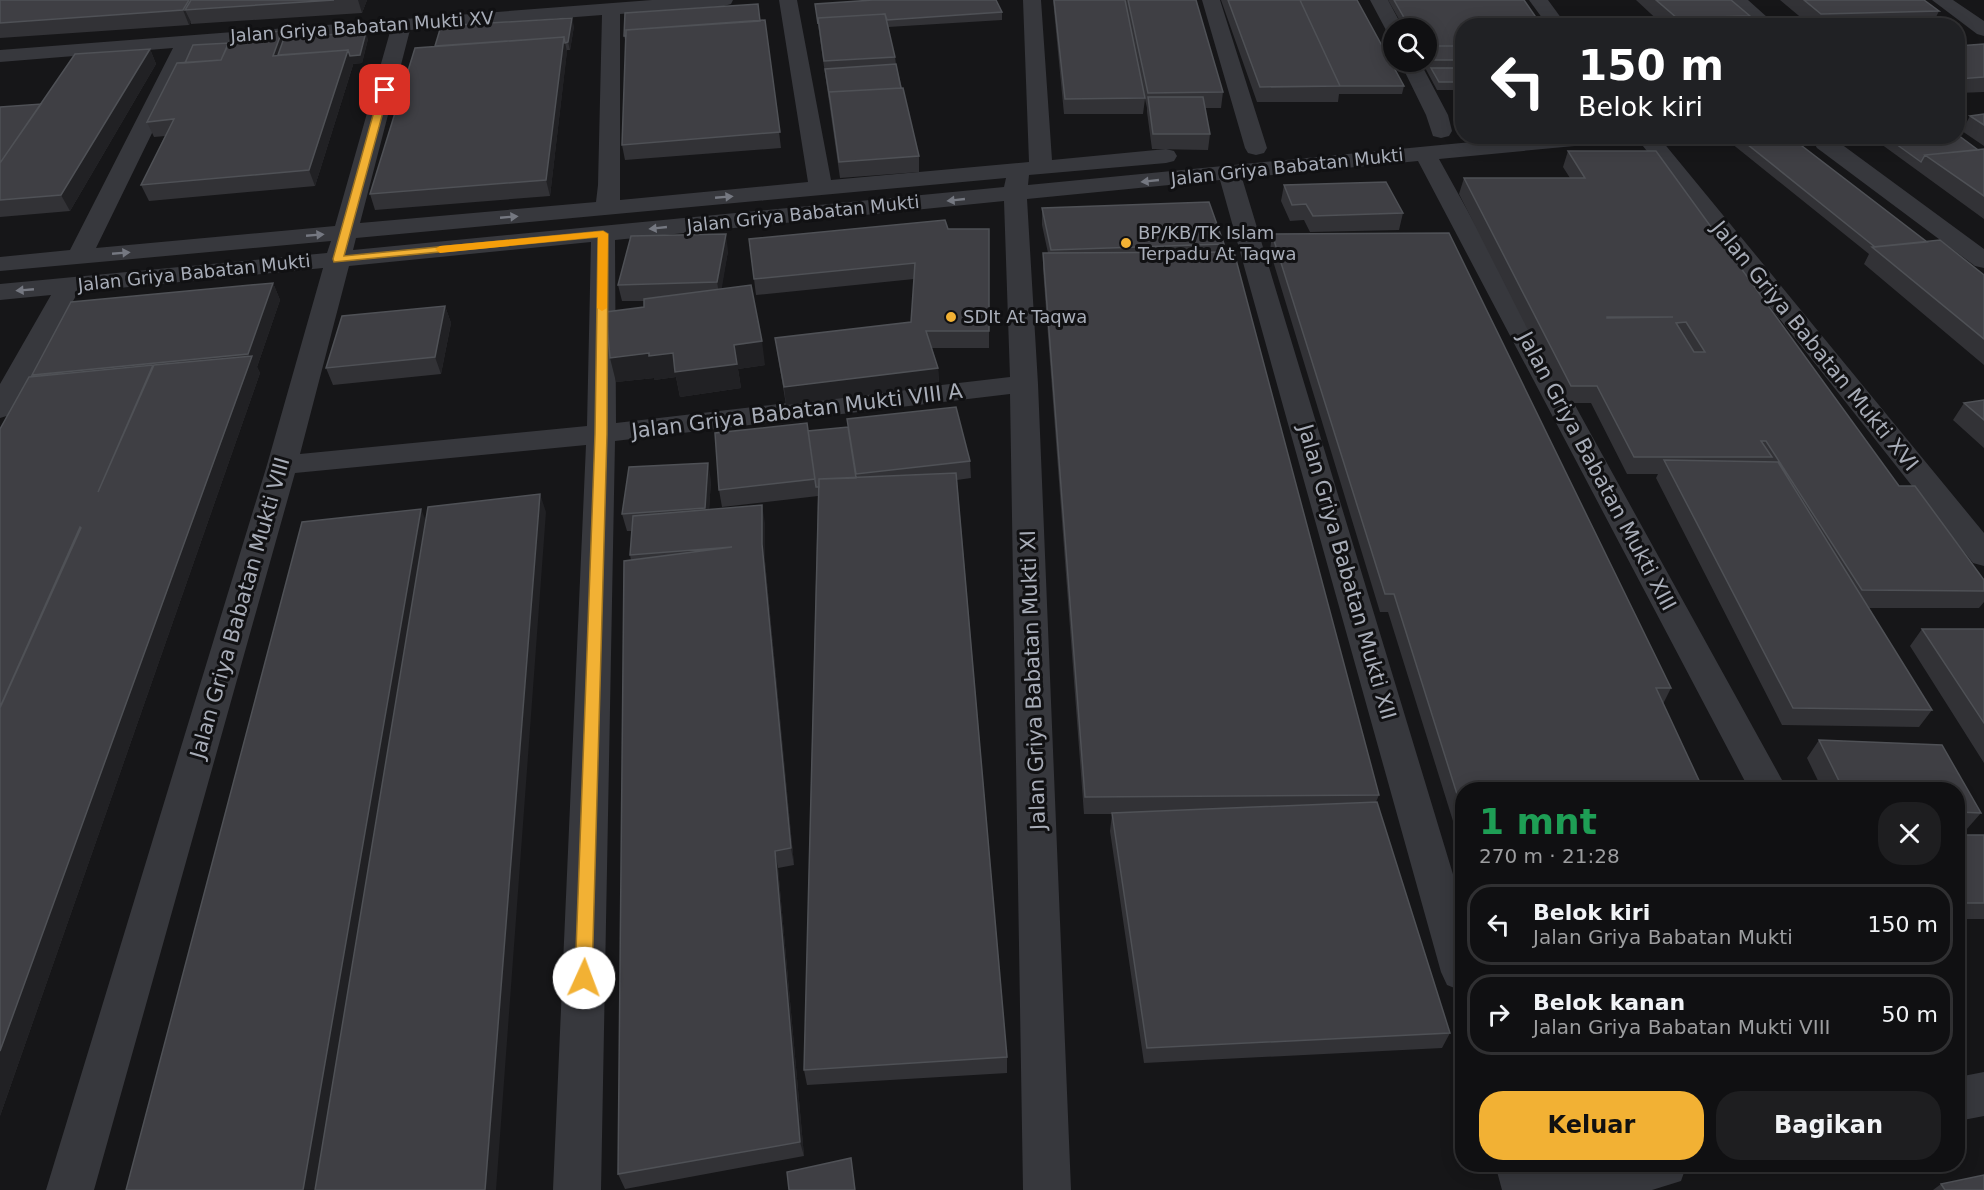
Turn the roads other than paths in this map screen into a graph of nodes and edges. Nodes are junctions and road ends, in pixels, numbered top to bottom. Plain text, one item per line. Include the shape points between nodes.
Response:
1 (724, 0) edge
2 (788, 0) edge
3 (1032, 0) edge
4 (1211, 0) edge
5 (1380, 0) edge
6 (1538, 0) edge
7 (1737, 0) edge
8 (1941, 0) edge
9 (611, 9) junction
10 (1389, 18) edge
11 (1552, 18) edge
12 (1758, 18) edge
13 (402, 24) junction
14 (1984, 30) edge
15 (1965, 31) edge
16 (187, 41) junction
17 (2, 59) edge
18 (1415, 72) edge
19 (1443, 138) edge
20 (1652, 144) edge
21 (1828, 144) edge
22 (1256, 148) junction
23 (1184, 154) edge
24 (1231, 162) junction
25 (1025, 177) junction
26 (821, 188) junction
27 (605, 221) junction
28 (347, 232) junction
29 (79, 257) junction
30 (338, 259) junction
31 (1984, 261) edge
32 (0, 264) edge
33 (69, 285) junction
34 (0, 292) edge
35 (1024, 384) junction
36 (0, 409) edge
37 (601, 434) junction
38 (282, 465) junction
39 (1984, 555) edge
40 (1765, 782) edge
41 (1455, 947) edge
42 (1984, 1094) edge
43 (1965, 1098) edge
44 (1520, 1172) edge
45 (1628, 1172) edge
46 (70, 1190) edge
47 (577, 1190) edge
48 (1047, 1190) edge
49 (1526, 1190) edge
50 (1546, 1190) edge

1 - 9 street, Jalan Griya Babatan Mukti XV
2 - 26 street
3 - 25 street, Jalan Griya Babatan Mukti XI
4 - 22 street
5 - 10 street
6 - 11 street
7 - 12 street
8 - 14 street
9 - 13 street, Jalan Griya Babatan Mukti XV
9 - 27 street via 610,185
13 - 16 street, Jalan Griya Babatan Mukti XV
13 - 28 street, Jalan Griya Babatan Mukti VIII
14 - 15 street
16 - 17 street, Jalan Griya Babatan Mukti XV
16 - 29 street
18 - 19 street, Jalan Griya Babatan Mukti XIII via 1437,115
19 - 22 street, Jalan Griya Babatan Mukti
19 - 24 street, Jalan Griya Babatan Mukti
19 - 40 street, Jalan Griya Babatan Mukti XIII
20 - 39 street, Jalan Griya Babatan Mukti XVI
21 - 31 street
22 - 24 street, Jalan Griya Babatan Mukti
23 - 25 street, Jalan Griya Babatan Mukti
24 -> 25 street, Jalan Griya Babatan Mukti
24 - 41 street, Jalan Griya Babatan Mukti XII
25 - 26 street, Jalan Griya Babatan Mukti
25 -> 27 street, Jalan Griya Babatan Mukti
25 - 35 street, Jalan Griya Babatan Mukti XI
27 -> 26 street, Jalan Griya Babatan Mukti
28 -> 27 street, Jalan Griya Babatan Mukti
27 - 30 street, Jalan Griya Babatan Mukti
27 - 37 street
29 -> 28 street, Jalan Griya Babatan Mukti
28 - 30 street, Jalan Griya Babatan Mukti VIII
29 - 32 street, Jalan Griya Babatan Mukti
30 - 33 street, Jalan Griya Babatan Mukti
30 - 38 street, Jalan Griya Babatan Mukti VIII
33 -> 34 street, Jalan Griya Babatan Mukti
33 - 36 street
35 - 37 street, Jalan Griya Babatan Mukti VIII A
35 - 48 street, Jalan Griya Babatan Mukti XI
37 - 38 street, Jalan Griya Babatan Mukti VIII A
37 - 47 street
38 - 46 street, Jalan Griya Babatan Mukti VIII
42 - 43 street
44 - 49 street
45 - 50 street

